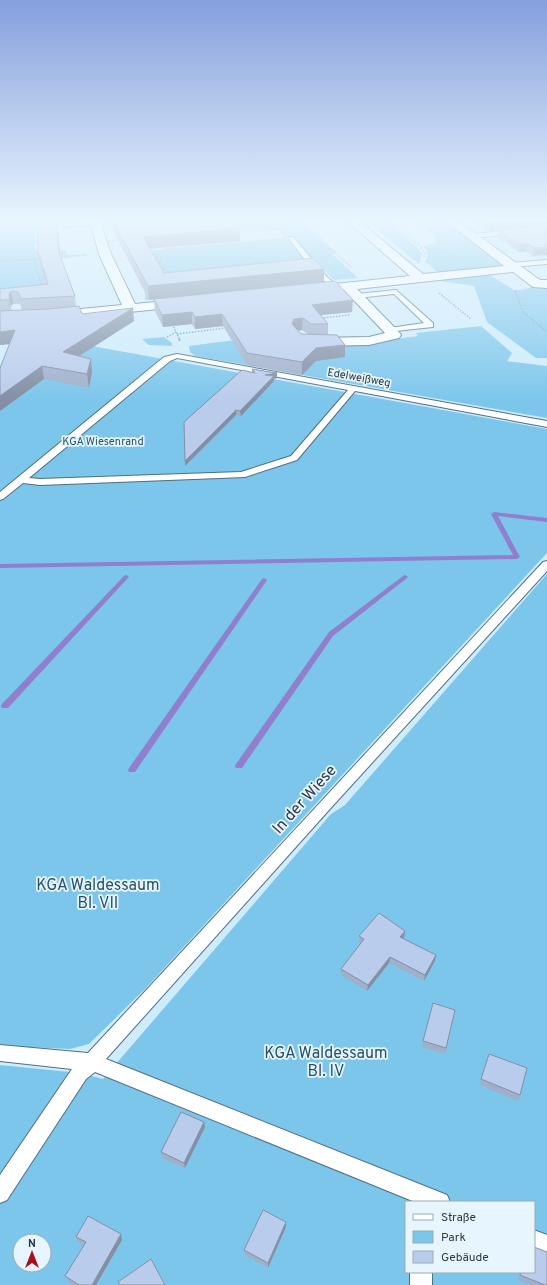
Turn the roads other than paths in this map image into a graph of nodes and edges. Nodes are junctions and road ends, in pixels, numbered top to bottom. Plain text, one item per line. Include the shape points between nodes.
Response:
1 (117, 281) edge
2 (331, 281) edge
3 (394, 281) edge
4 (341, 287) junction
5 (300, 291) edge
6 (357, 296) junction
7 (197, 301) edge
8 (130, 308) junction
9 (0, 318) edge
10 (389, 330) junction
11 (300, 335) edge
12 (184, 348) road end
13 (177, 356) junction
14 (353, 389) junction
15 (547, 424) edge
16 (21, 480) junction
17 (0, 497) edge
18 (547, 564) edge
19 (0, 1053) edge
20 (92, 1062) junction
21 (0, 1193) edge
22 (429, 1200) edge
23 (535, 1240) edge
24 (547, 1245) edge
25 (421, 1273) edge
26 (421, 1285) edge

1 - 8 street
2 - 4 lane
3 - 4 street
4 - 5 street
4 - 6 street
6 - 10 street
6 - 10 lane via 396,292 430,325
7 - 8 street
8 - 9 street via 50,316 18,312
10 - 11 street via 394,335 369,341 306,342
12 - 13 lane
13 - 14 lane, Edelweißweg
13 - 16 lane via 168,359
14 - 15 lane, Edelweißweg
14 - 16 lane via 294,458 242,475 40,482
16 - 17 lane
18 - 20 lane, In der Wiese
19 - 20 lane
20 - 21 lane, In der Wiese via 73,1081
20 - 22 lane
23 - 24 lane
25 - 26 lane

